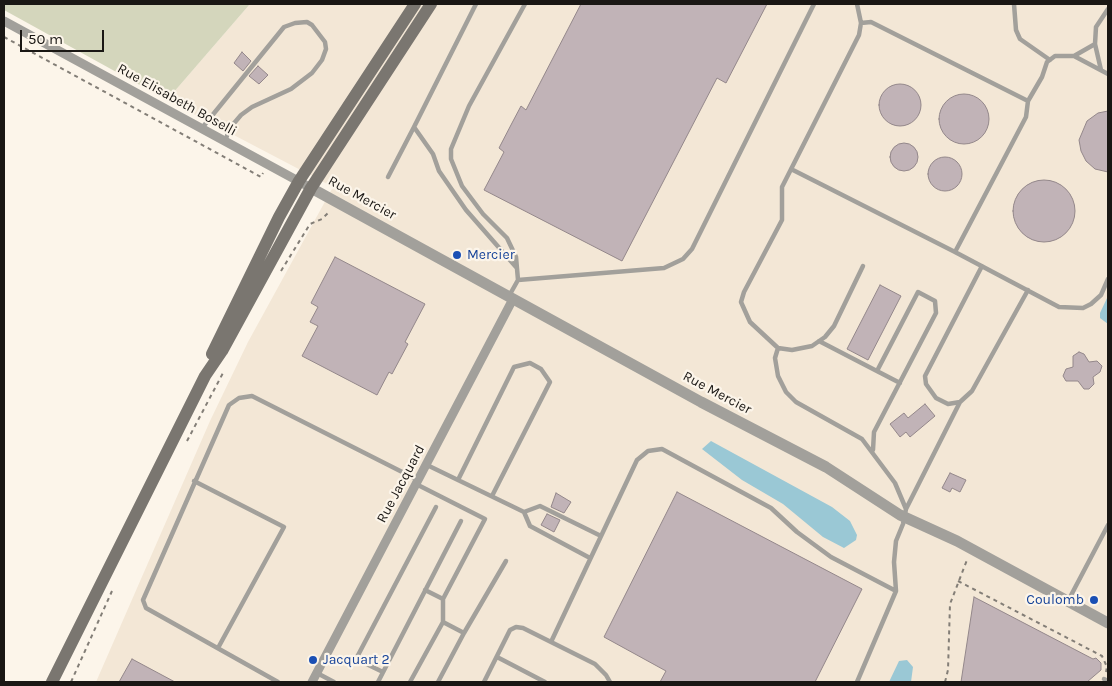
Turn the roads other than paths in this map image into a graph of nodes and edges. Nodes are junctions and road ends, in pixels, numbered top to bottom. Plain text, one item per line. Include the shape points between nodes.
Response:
1 (416, 4) edge
2 (431, 4) edge
3 (476, 4) edge
4 (525, 4) edge
5 (814, 4) edge
6 (857, 4) edge
7 (1014, 4) edge
8 (1108, 10) edge
9 (4, 21) edge
10 (861, 23) junction
11 (1095, 44) junction
12 (1074, 56) junction
13 (1050, 60) junction
14 (1100, 70) junction
15 (1108, 74) edge
16 (1028, 101) junction
17 (414, 127) junction
18 (202, 129) junction
19 (225, 142) junction
20 (790, 168) junction
21 (388, 177) dead end
22 (299, 181) junction
23 (311, 188) junction
24 (955, 252) junction
25 (863, 266) dead end
26 (982, 266) junction
27 (517, 268) junction
28 (1108, 279) edge
29 (518, 280) junction
30 (1028, 290) junction
31 (511, 298) junction
32 (819, 341) junction
33 (778, 348) junction
34 (877, 371) junction
35 (205, 376) junction
36 (900, 383) junction
37 (960, 402) junction
38 (873, 451) junction
39 (427, 465) junction
40 (458, 480) junction
41 (194, 482) junction
42 (417, 482) junction
43 (492, 496) junction
44 (436, 507) dead end
45 (524, 512) junction
46 (906, 514) junction
47 (461, 521) dead end
48 (1108, 525) edge
49 (600, 536) junction
50 (590, 558) junction
51 (506, 561) dead end
52 (425, 590) junction
53 (896, 591) junction
54 (443, 599) junction
55 (1068, 601) junction
56 (443, 622) junction
57 (1108, 623) edge
58 (78, 632) junction
59 (464, 633) junction
60 (550, 642) junction
61 (218, 648) junction
62 (497, 657) junction
63 (383, 672) junction
64 (317, 673) junction
65 (52, 682) edge
66 (61, 682) edge
67 (278, 682) edge
68 (312, 682) edge
69 (334, 682) edge
70 (378, 682) edge
71 (410, 682) edge
72 (438, 682) edge
73 (484, 682) edge
74 (545, 682) edge
75 (610, 682) edge
76 (857, 682) edge

1 - 22 main road
2 - 23 main road
3 - 17 lane
4 - 27 lane via 469,106 451,149 459,180 483,214 507,238
5 - 29 lane via 692,249 683,259 664,268
6 - 10 lane
7 - 13 lane via 1020,40
8 - 11 lane via 1096,27
9 - 18 street, Rue Elisabeth Boselli
10 - 16 lane via 872,22
10 - 20 lane via 860,35
11 - 12 lane
11 - 14 lane
12 - 13 lane via 1055,56
12 - 14 lane
13 - 16 lane
14 - 15 lane
16 - 24 lane via 1026,117
17 - 21 lane
17 - 27 lane via 466,210
18 - 19 street, Rue Elisabeth Boselli
18 - 19 lane via 284,28 295,23 312,25 325,42 322,60 312,73 291,89 241,115 230,128
19 - 22 street, Rue Elisabeth Boselli
20 - 24 lane
20 - 33 lane via 782,187 782,220 741,302 750,322
22 - 23 street, Rue Elisabeth Boselli
22 - 35 main road via 232,310 210,357
23 - 31 street, Rue Mercier
23 - 35 main road via 222,351
24 - 26 lane
25 - 32 lane via 834,326
26 - 30 lane
26 - 37 lane via 925,376 926,384 936,398 948,404
27 - 29 lane
28 - 30 lane via 1097,300 1083,308 1059,307
29 - 31 lane
30 - 37 lane via 972,391
31 - 39 street, Rue Jacquard
31 - 46 street, Rue Mercier via 826,467
32 - 33 lane via 812,346 792,350
32 - 34 lane
33 - 38 lane via 778,376 786,392 796,402 862,439
34 - 36 lane
34 - 36 lane via 918,292 935,301 936,313
35 - 58 main road
36 - 38 lane via 874,432
37 - 46 lane
38 - 46 lane via 895,483
39 - 40 lane
39 - 42 street, Rue Jacquard
40 - 43 lane
40 - 43 lane via 514,367 530,363 541,369 550,382
41 - 42 lane via 229,405 239,398 252,396
41 - 61 lane via 143,600 146,608
41 - 61 lane via 284,527
42 - 54 lane via 485,519
42 - 64 street, Rue Jacquard
43 - 45 lane
44 - 63 lane via 356,659
45 - 49 lane via 540,506
45 - 50 lane via 530,526
46 - 53 lane via 896,541
46 - 55 street, Rue Mercier
47 - 52 lane
48 - 55 lane
49 - 50 lane
49 - 53 lane via 637,460 648,451 662,449 771,508 831,557
50 - 60 lane
51 - 59 lane
52 - 54 lane
52 - 63 lane
53 - 76 lane
54 - 56 lane
55 - 57 street, Rue Mercier
56 - 59 lane
56 - 71 lane
58 - 65 main road
58 - 66 main road
59 - 72 lane
60 - 62 lane via 516,627 510,630
60 - 75 lane via 595,664
61 - 67 lane
62 - 73 lane
62 - 74 lane
63 - 70 lane
64 - 68 street, Rue Jacquard
64 - 69 lane

